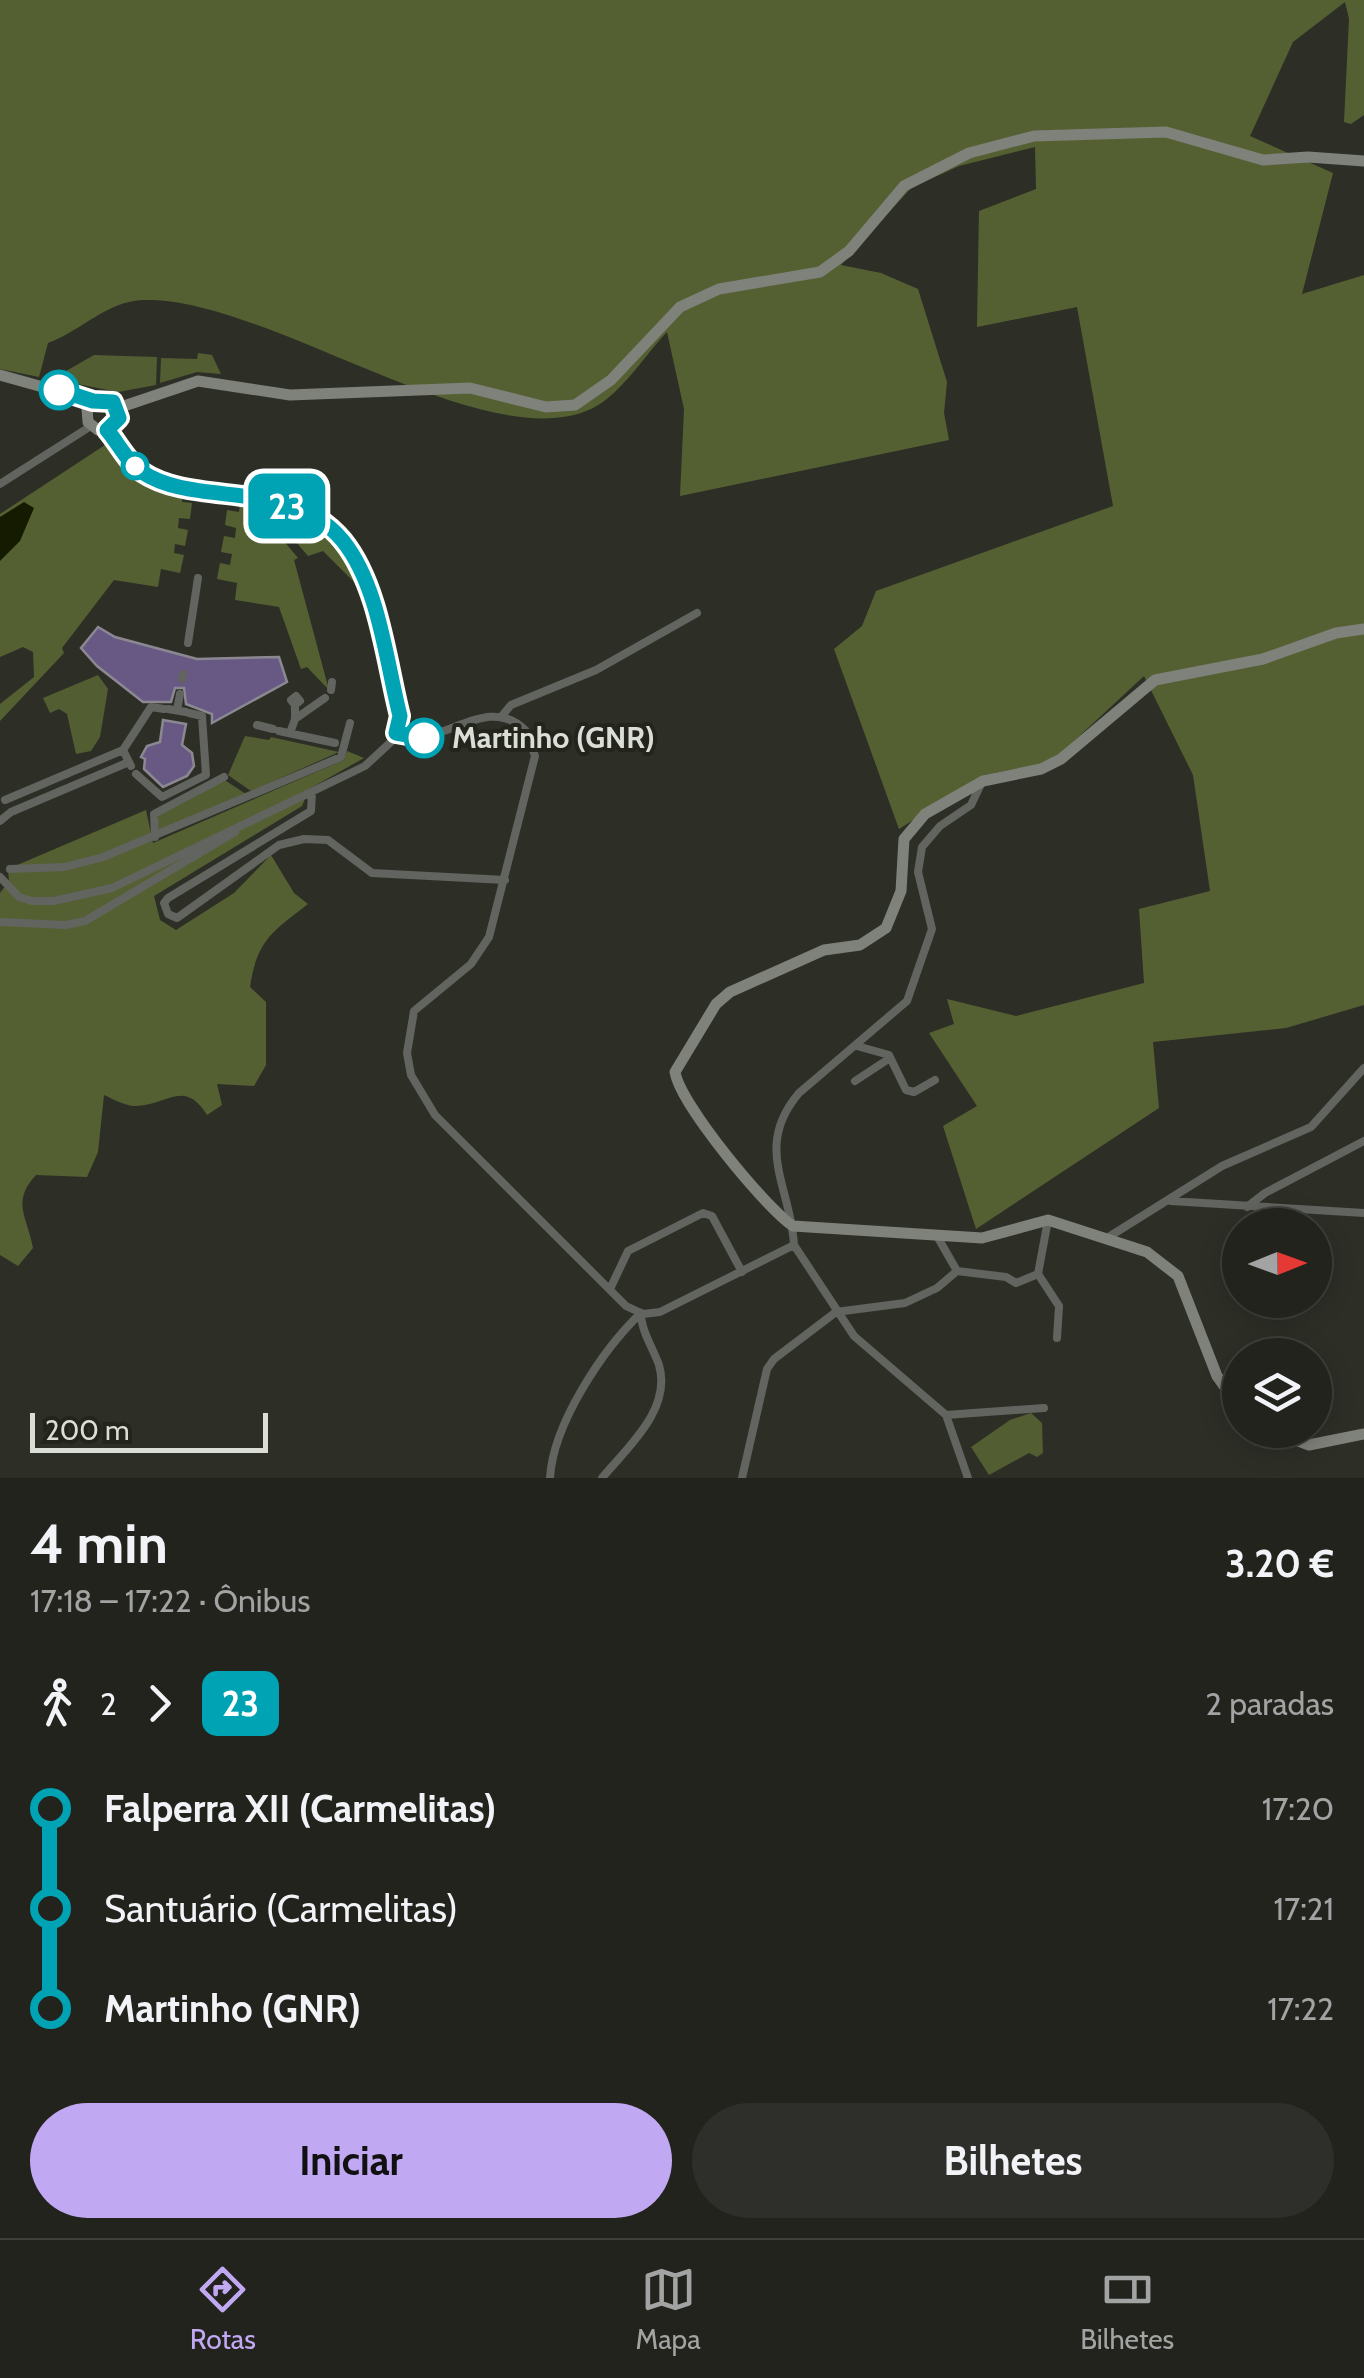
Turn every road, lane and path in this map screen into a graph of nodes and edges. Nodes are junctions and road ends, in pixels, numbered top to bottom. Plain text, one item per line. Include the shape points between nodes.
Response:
1 (1364, 162) edge
2 (0, 376) edge
3 (93, 401) junction
4 (118, 408) junction
5 (91, 426) junction
6 (107, 430) junction
7 (0, 484) edge
8 (198, 578) dead end
9 (697, 613) dead end
10 (1364, 629) edge
11 (188, 644) dead end
12 (182, 679) dead end
13 (329, 690) dead end
14 (295, 705) dead end
15 (177, 711) junction
16 (502, 717) junction
17 (295, 719) junction
18 (350, 723) dead end
19 (257, 725) dead end
20 (290, 733) junction
21 (396, 733) junction
22 (338, 744) junction
23 (356, 748) dead end
24 (124, 750) junction
25 (133, 768) junction
26 (224, 777) dead end
27 (983, 781) junction
28 (312, 792) junction
29 (3, 800) edge
30 (11, 812) junction
31 (250, 820) junction
32 (0, 821) edge
33 (155, 837) junction
34 (10, 870) dead end
35 (0, 876) edge
36 (505, 880) junction
37 (0, 922) edge
38 (856, 1046) junction
39 (890, 1058) junction
40 (1364, 1068) edge
41 (935, 1080) dead end
42 (854, 1082) dead end
43 (1364, 1140) edge
44 (1171, 1202) junction
45 (1252, 1208) joint
46 (1332, 1212) edge
47 (1364, 1213) edge
48 (1048, 1220) junction
49 (793, 1226) junction
50 (936, 1236) junction
51 (1107, 1238) junction
52 (794, 1245) junction
53 (957, 1271) junction
54 (742, 1272) junction
55 (1038, 1274) junction
56 (610, 1289) junction
57 (836, 1312) junction
58 (641, 1313) junction
59 (1056, 1338) dead end
60 (1222, 1383) edge
61 (1044, 1408) dead end
62 (946, 1415) junction
63 (1364, 1434) edge
64 (1332, 1440) edge
65 (550, 1478) edge
66 (602, 1478) edge
67 (742, 1478) edge
68 (968, 1478) edge

1 - 4 main road via 1263,160 1166,132 1034,136 968,153 904,186 850,250 820,272 719,289 680,307 611,380 575,405 546,408 470,388 290,395 198,381
2 - 3 main road
3 - 4 main road via 109,399
3 - 5 main road via 86,413
4 - 6 main road via 118,422
5 - 6 main road
5 - 7 street
6 - 21 street via 150,477 264,498 307,514 342,540 368,591 400,716
8 - 11 street
9 - 16 street via 596,670 511,705
10 - 27 main road via 1263,659 1155,680 1060,760
12 - 15 street
13 - 17 street
14 - 17 street
15 - 24 street via 151,707
15 - 25 street via 202,716 206,775 162,797
16 - 21 street via 424,738
16 - 36 street via 526,731 535,756
17 - 20 street
18 - 22 street
19 - 20 street
20 - 22 street
21 - 28 street via 365,766
22 - 23 street
22 - 33 street via 341,757
24 - 25 street
24 - 29 street
25 - 30 street
26 - 33 street via 154,814
27 - 38 street via 971,806 922,848 918,872 932,929 907,1001
27 - 49 main road via 912,825 902,852 901,891 878,935 803,958 730,992 682,1054 675,1072 686,1101 774,1213
28 - 31 street
28 - 36 street via 311,811 168,898 168,914 177,918 278,845 304,839 328,840 372,873
29 - 30 street
30 - 32 street
31 - 35 street via 88,894 32,901 18,897
31 - 37 street via 85,921
33 - 34 street via 65,866
36 - 56 street via 480,955 414,1011 407,1053 411,1075 435,1115
38 - 39 street
38 - 49 street via 791,1102 775,1141
39 - 41 street via 906,1090
39 - 42 street
40 - 44 street via 1311,1127 1222,1166
43 - 45 street via 1265,1193
44 - 45 street
44 - 51 street
46 - 47 street
48 - 50 main road via 994,1237
48 - 51 main road
48 - 55 street
49 - 50 main road
49 - 52 street
50 - 53 street
51 - 60 main road via 1147,1252 1178,1276
52 - 54 street
52 - 57 street
53 - 55 street via 1016,1282
53 - 57 street via 905,1303
54 - 56 street via 712,1216 703,1213 628,1252
54 - 58 street via 660,1312
55 - 59 street via 1059,1306
56 - 58 street
57 - 62 street via 854,1336
57 - 67 street via 767,1369
58 - 65 street via 596,1366 558,1445
58 - 66 street via 663,1380 661,1394
61 - 62 street
62 - 68 street
63 - 64 main road

